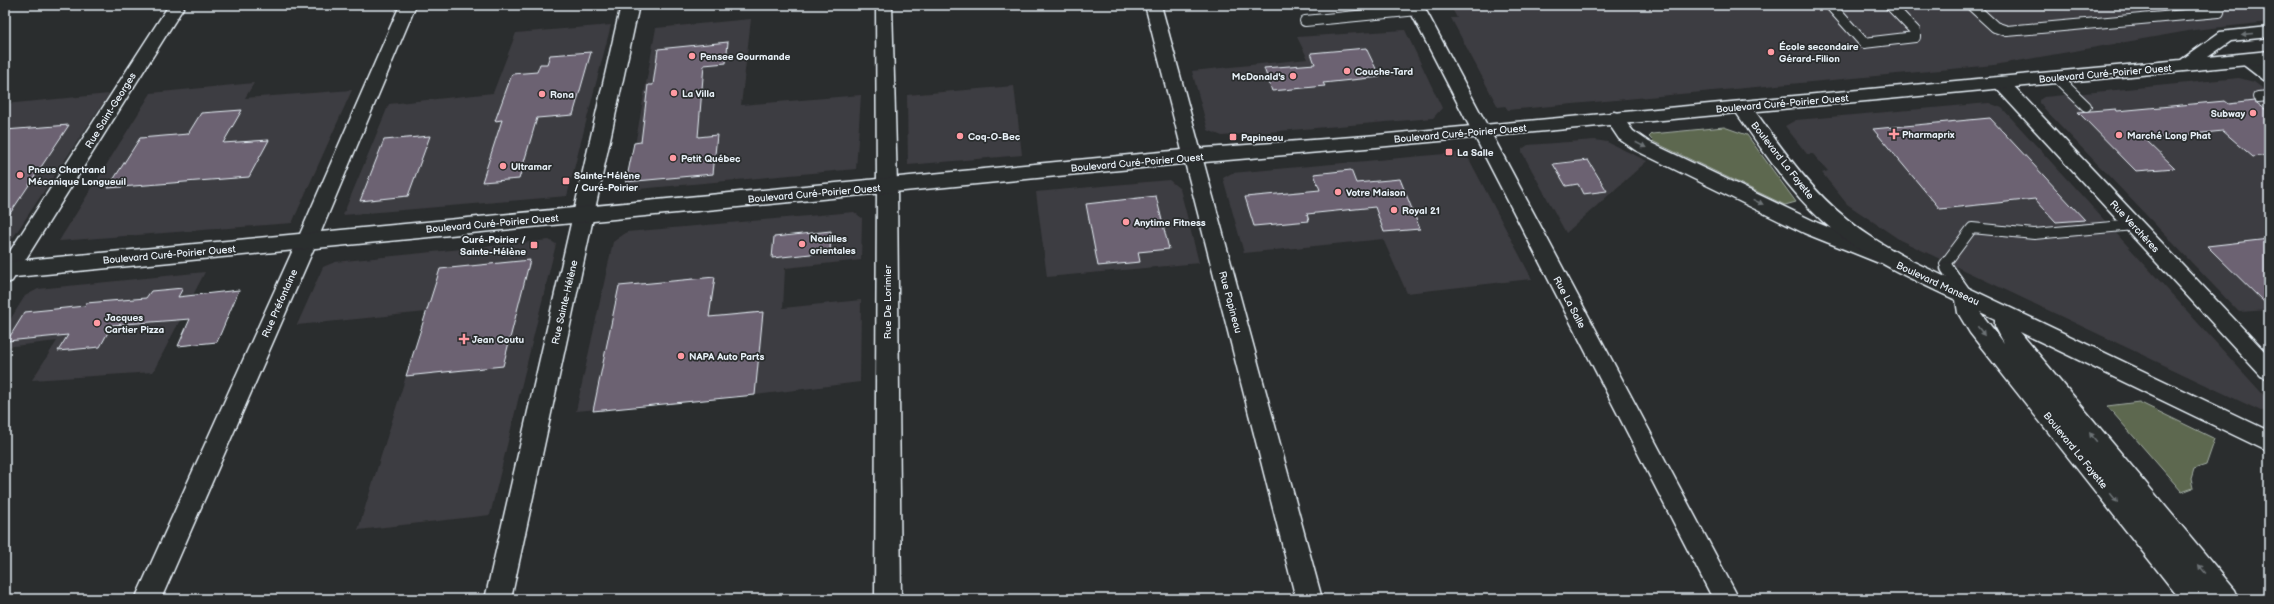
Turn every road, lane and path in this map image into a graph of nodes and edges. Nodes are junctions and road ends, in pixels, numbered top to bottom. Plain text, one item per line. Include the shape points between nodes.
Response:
1 (177, 5) edge
2 (408, 5) edge
3 (630, 5) edge
4 (884, 5) edge
5 (1153, 5) edge
6 (1830, 5) edge
7 (1890, 5) edge
8 (1971, 5) edge
9 (2216, 5) edge
10 (1416, 8) edge
11 (1305, 22) dead end
12 (2269, 32) edge
13 (2269, 57) edge
14 (2247, 59) junction
15 (2186, 65) junction
16 (2269, 76) edge
17 (2056, 77) junction
18 (2001, 83) junction
19 (2269, 96) edge
20 (2258, 97) dead end
21 (1742, 106) junction
22 (2086, 106) dead end
23 (1614, 118) junction
24 (1480, 131) junction
25 (1193, 156) junction
26 (887, 186) junction
27 (583, 215) junction
28 (2134, 225) junction
29 (307, 241) junction
30 (1904, 266) junction
31 (6, 272) edge
32 (1967, 296) junction
33 (2006, 315) junction
34 (2269, 370) edge
35 (2269, 442) edge
36 (148, 599) edge
37 (498, 599) edge
38 (888, 599) edge
39 (1309, 599) edge
40 (1726, 599) edge
41 (2196, 599) edge
42 (2226, 599) edge

1 - 31 street, Rue Saint-Georges
2 - 29 street, Rue Préfontaine
3 - 27 main road, Rue Sainte-Hélène
4 - 26 street, Rue De Lorimier
5 - 25 street, Rue Papineau
6 - 7 lane via 1864,43 1915,37 1914,31
8 - 9 lane via 1995,27 2007,31 2219,12 2220,8
10 - 11 lane
10 - 24 street, Rue La Salle
12 -> 15 main road via 2226,36
13 - 14 main road, Boulevard Curé-Poirier Ouest
14 - 15 main road, Boulevard Curé-Poirier Ouest
14 - 16 street
15 - 17 main road, Boulevard Curé-Poirier Ouest
17 - 18 main road, Boulevard Curé-Poirier Ouest
17 - 22 lane
18 - 21 main road, Boulevard Curé-Poirier Ouest
18 - 28 street, Rue Verchères
19 - 20 lane
21 - 23 main road, Boulevard Curé-Poirier Ouest
21 - 30 main road, Boulevard La Fayette via 1802,187 1824,211 1870,246
23 - 24 main road, Boulevard Curé-Poirier Ouest
23 -> 30 street, Boulevard Manseau via 1626,135 1642,146 1811,228
24 - 25 main road, Boulevard Curé-Poirier Ouest
24 - 40 street, Rue La Salle
25 - 26 main road, Boulevard Curé-Poirier Ouest
25 - 39 street, Rue Papineau
26 - 27 main road, Boulevard Curé-Poirier Ouest
26 - 38 street, Rue De Lorimier
27 - 29 main road, Boulevard Curé-Poirier Ouest
27 - 37 main road, Rue Sainte-Hélène
28 - 32 lane via 2034,234 1972,228 1945,264
28 - 34 street, Rue Verchères
29 - 31 main road, Boulevard Curé-Poirier Ouest
29 - 36 street, Rue Préfontaine
30 - 32 main road, Boulevard Manseau
32 - 33 main road, Boulevard Manseau
32 -> 41 main road, Boulevard La Fayette via 1968,313 1981,332
33 - 35 main road, Boulevard Manseau
42 -> 33 main road via 2014,341 2006,326

